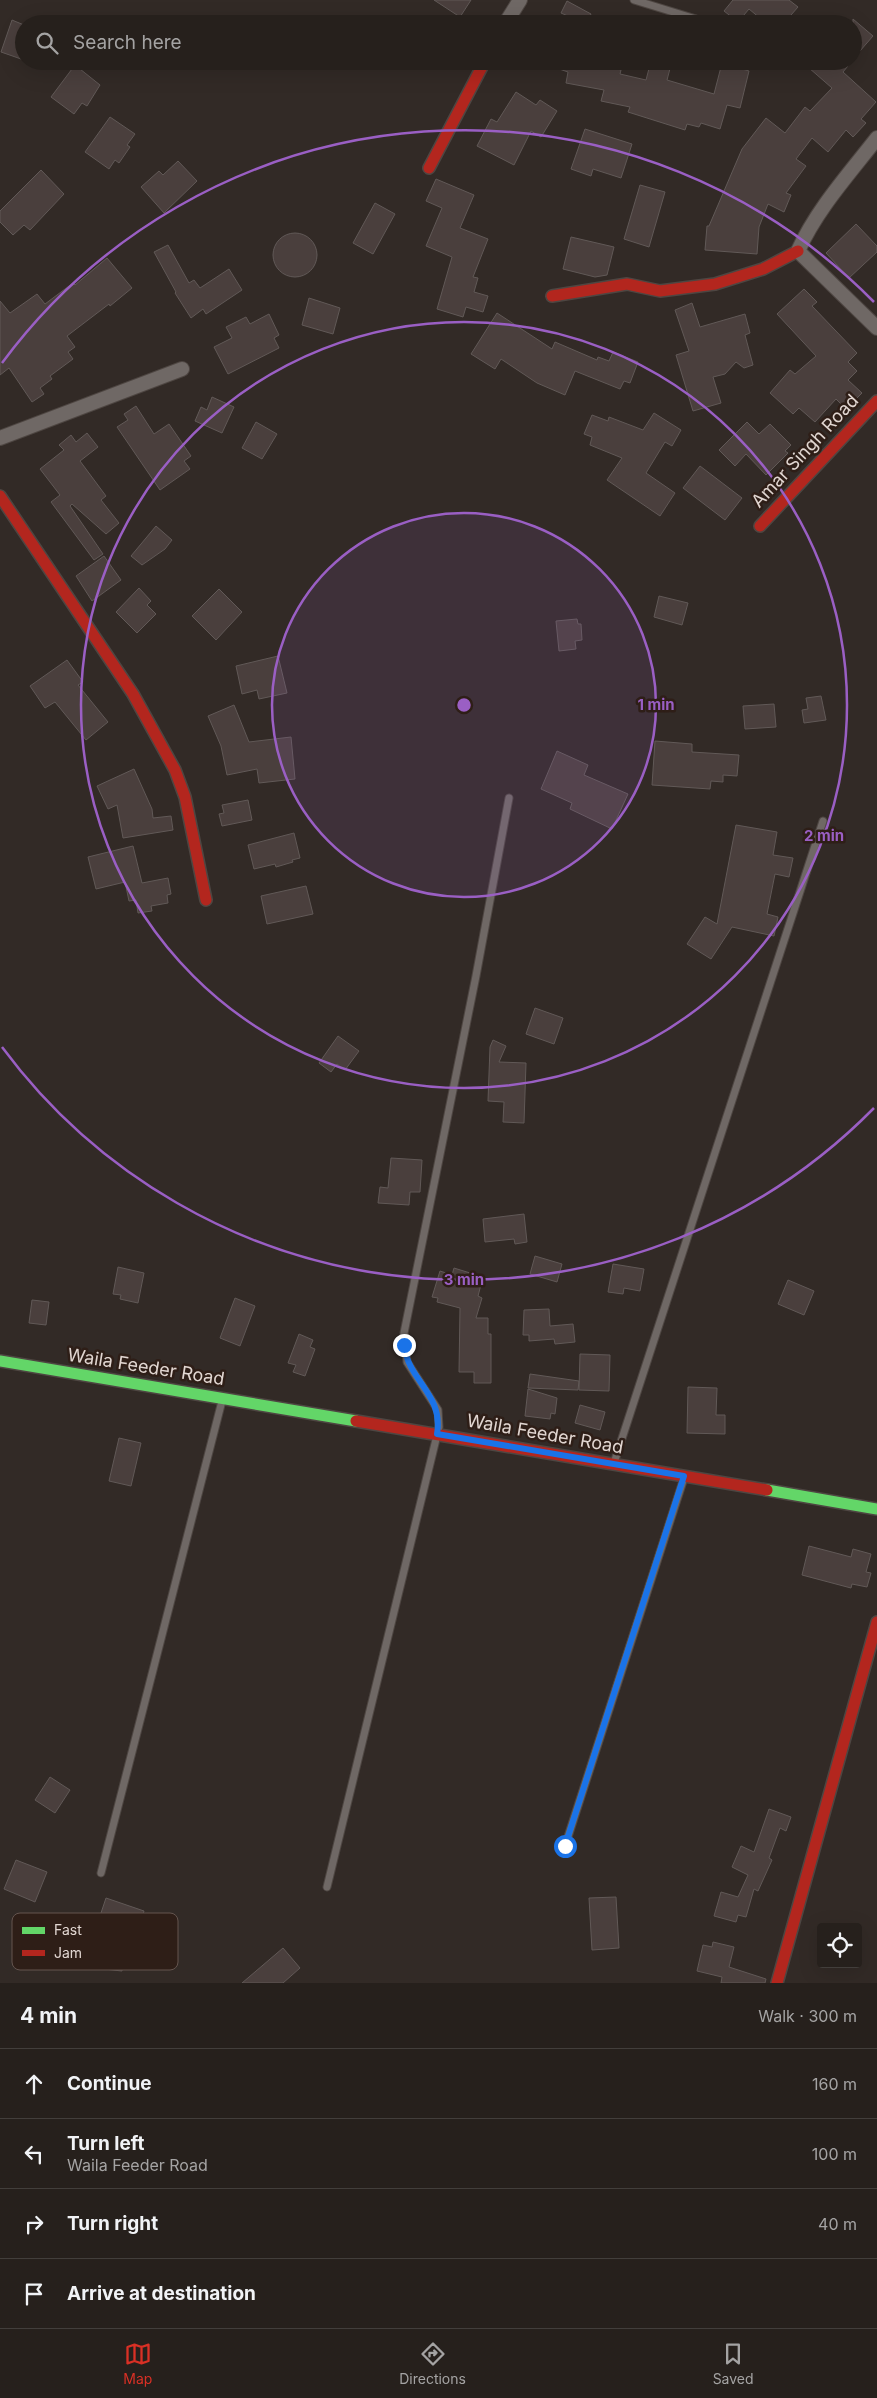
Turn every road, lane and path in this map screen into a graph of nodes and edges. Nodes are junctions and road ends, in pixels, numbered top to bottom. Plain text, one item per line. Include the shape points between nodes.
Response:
1 (520, 0) edge
2 (634, 0) edge
3 (511, 15) edge
4 (683, 15) edge
5 (480, 70) edge
6 (877, 138) edge
7 (428, 168) dead end
8 (798, 251) junction
9 (552, 296) dead end
10 (877, 328) edge
11 (182, 369) dead end
12 (877, 400) edge
13 (0, 438) edge
14 (0, 496) edge
15 (760, 526) dead end
16 (509, 798) dead end
17 (823, 821) dead end
18 (206, 900) dead end
19 (0, 1361) edge
20 (223, 1397) junction
21 (437, 1434) junction
22 (614, 1464) junction
23 (684, 1476) junction
24 (877, 1509) edge
25 (877, 1622) edge
26 (565, 1846) dead end
27 (101, 1873) dead end
28 (327, 1887) dead end
29 (777, 1983) edge

1 - 3 street
2 - 4 lane
5 - 7 street
6 - 8 street via 806,232
8 - 9 street via 763,269 715,284 660,292 627,284
8 - 10 street
11 - 13 street
12 - 15 street, Amar Singh Road
14 - 18 street via 133,694 174,770 185,798
16 - 21 lane via 404,1333 407,1362 438,1410
17 - 22 lane
19 - 20 street, Waila Feeder Road
20 - 21 street, Waila Feeder Road
20 - 27 lane
21 - 22 street, Waila Feeder Road
21 - 28 lane
22 - 23 street, Waila Feeder Road
23 - 24 street, Waila Feeder Road
23 - 26 lane
25 - 29 street

